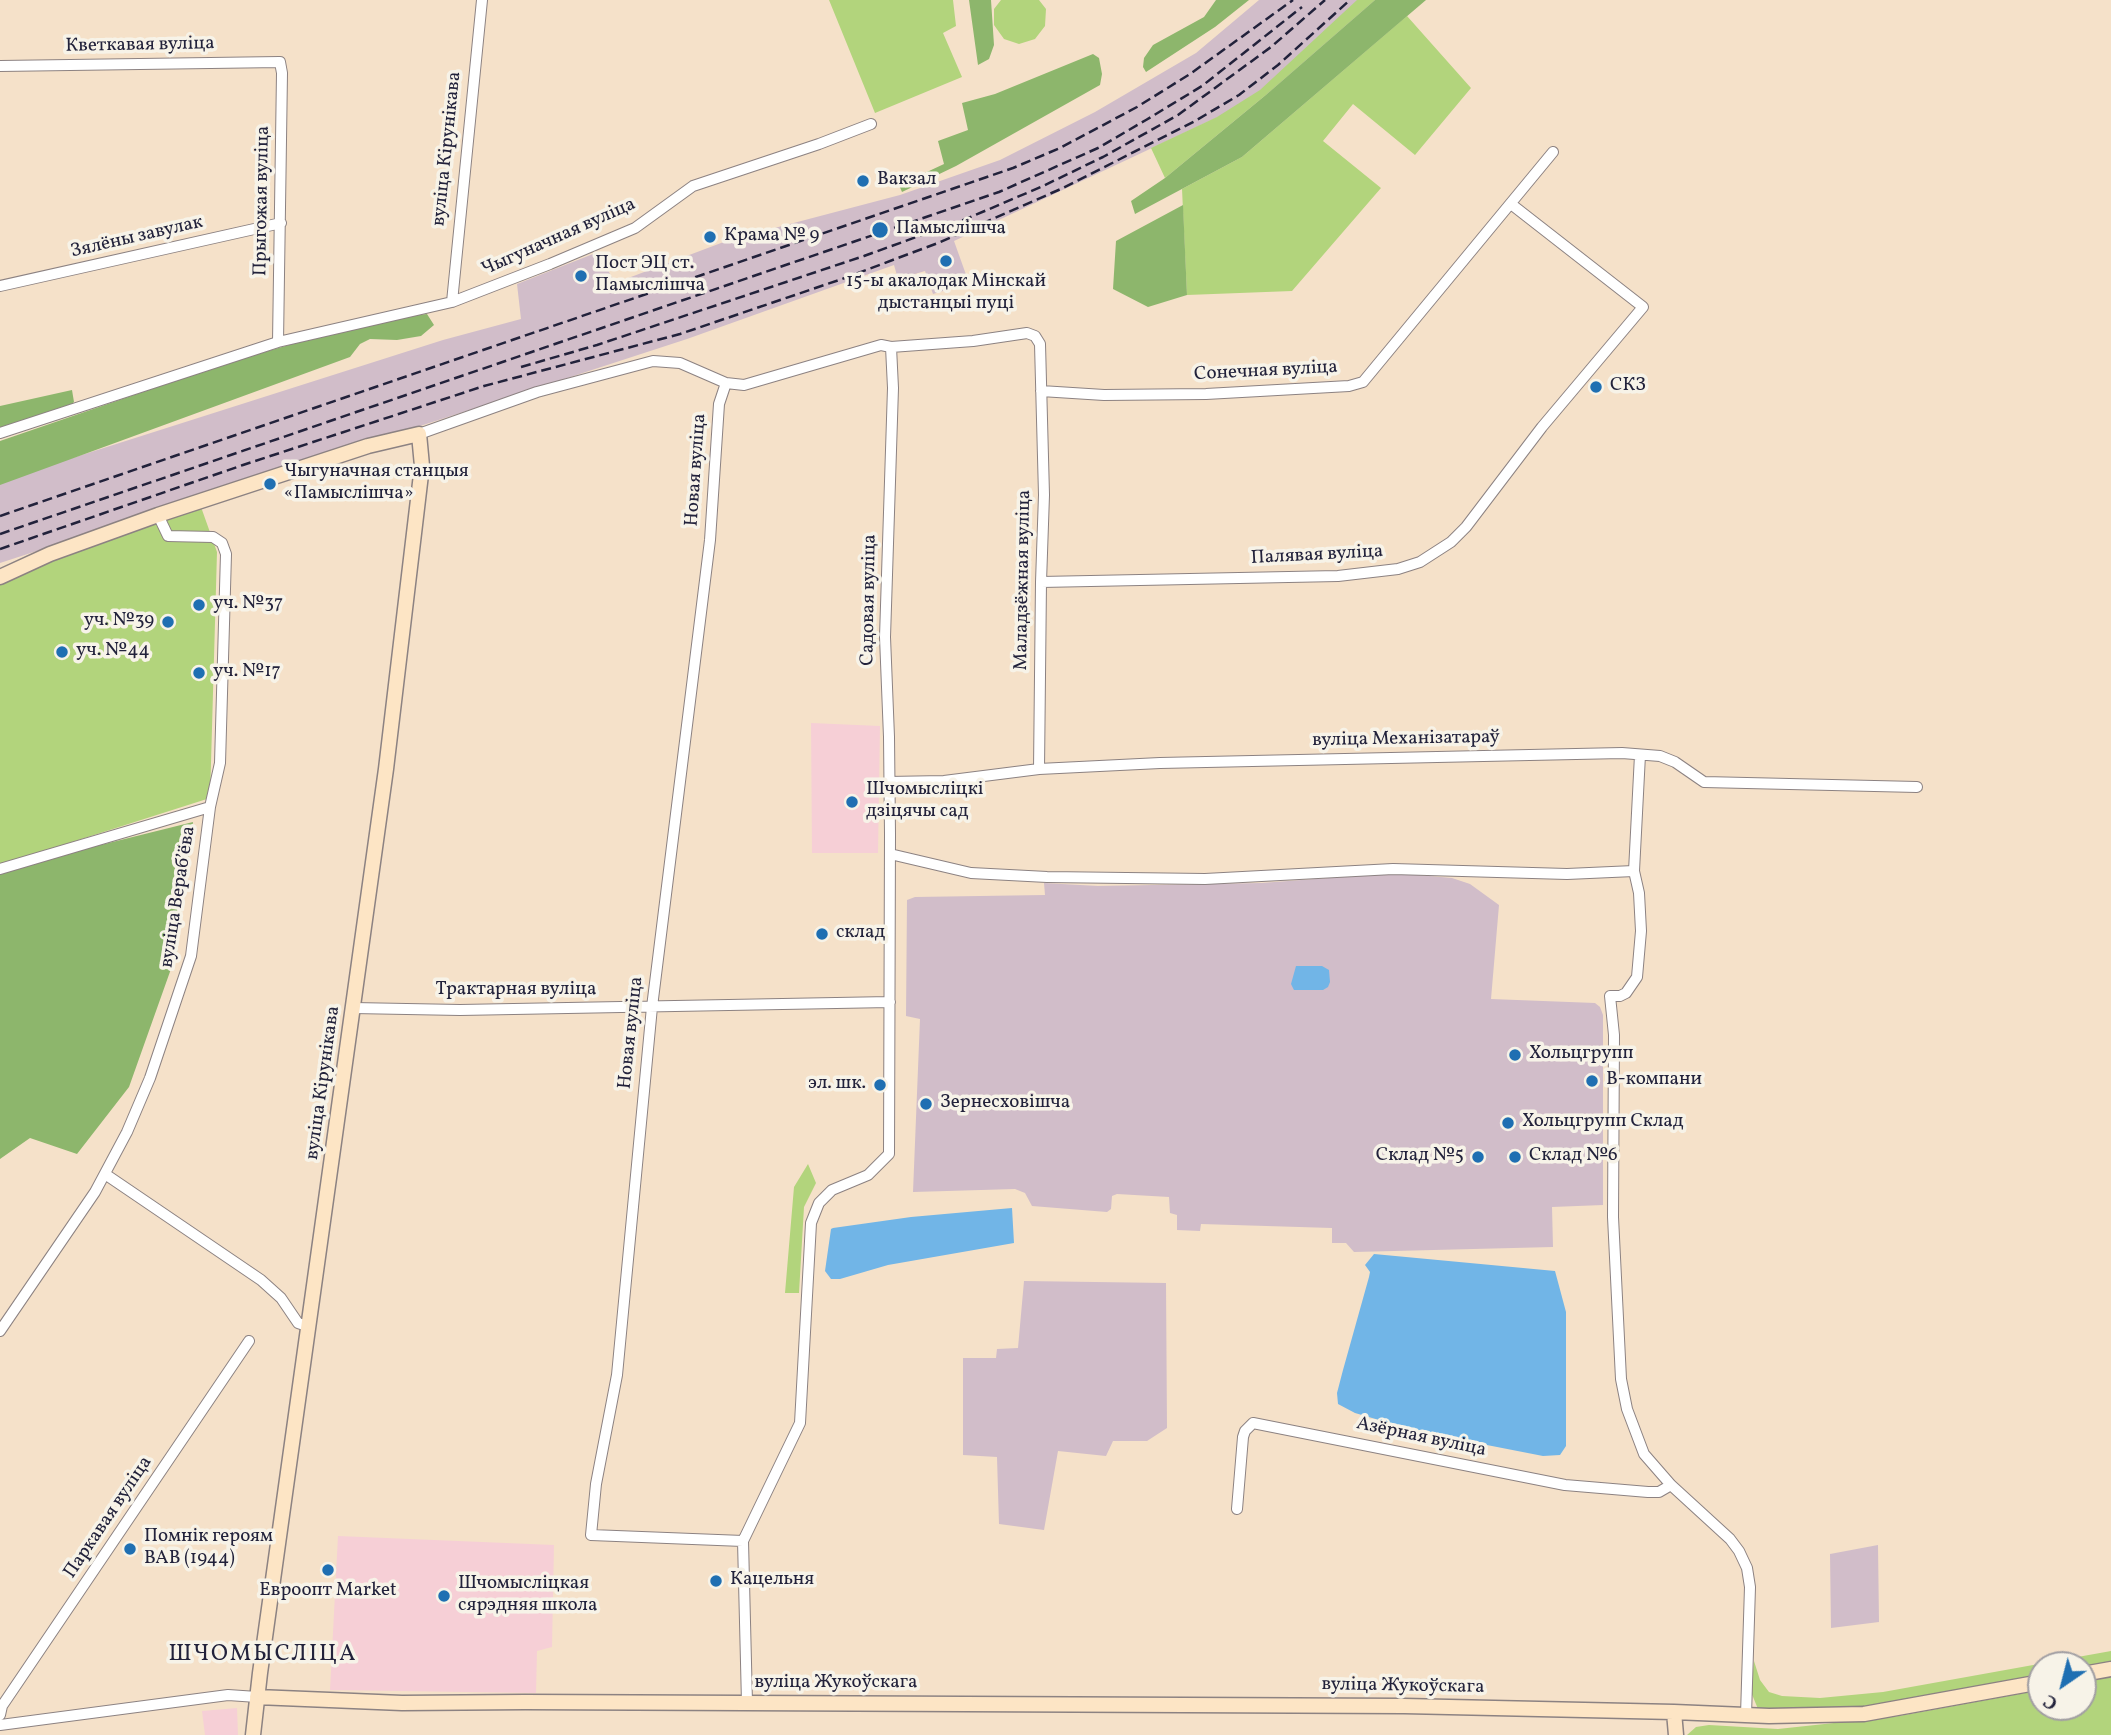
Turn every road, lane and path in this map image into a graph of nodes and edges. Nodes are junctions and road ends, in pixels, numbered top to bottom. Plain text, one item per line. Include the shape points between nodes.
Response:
1 (482, 0) edge
2 (280, 62) joint
3 (0, 66) edge
4 (871, 124) dead end
5 (1553, 152) dead end
6 (1511, 204) junction
7 (281, 223) junction
8 (0, 286) edge
9 (452, 302) junction
10 (278, 342) junction
11 (891, 347) junction
12 (726, 383) junction
13 (1041, 391) junction
14 (0, 433) edge
15 (419, 434) junction
16 (158, 515) junction
17 (0, 577) edge
18 (1041, 582) junction
19 (1640, 755) junction
20 (1039, 769) junction
21 (888, 782) junction
22 (1917, 787) dead end
23 (210, 807) junction
24 (890, 855) junction
25 (0, 869) edge
26 (1634, 871) junction
27 (890, 1002) junction
28 (353, 1007) junction
29 (652, 1007) junction
30 (105, 1174) junction
31 (310, 1327) junction
32 (0, 1331) edge
33 (249, 1341) dead end
34 (1671, 1485) junction
35 (1237, 1509) dead end
36 (743, 1541) junction
37 (2027, 1685) edge
38 (257, 1697) junction
39 (747, 1703) junction
40 (1674, 1712) junction
41 (1746, 1714) junction
42 (0, 1715) edge
43 (0, 1725) edge
44 (253, 1735) edge
45 (1676, 1735) edge

1 - 9 street, вуліца Кірунікава
2 - 3 street, Кветкавая вуліца
2 - 7 street, Прыгожая вуліца
4 - 9 street, Чыгуначная вуліца via 693,186 635,228
5 - 6 street, Сонечная вуліца
6 - 13 street, Сонечная вуліца via 1363,382 1206,394
6 - 18 street, Палявая вуліца via 1643,307 1466,527 1437,553 1398,569 1338,576
7 - 8 street, Зялёны завулак
7 - 10 street, Прыгожая вуліца
9 - 10 street, Чыгуначная вуліца
10 - 14 street, Чыгуначная вуліца
11 - 12 street via 864,349 744,385
11 - 13 street, Маладзёжная вуліца via 1035,336 1040,344
11 - 21 street, Садовая вуліца via 885,637
12 - 15 street via 680,362 653,361 537,392
12 - 29 street, Новая вуліца via 719,404 710,540
13 - 18 street, Маладзёжная вуліца
15 - 16 street via 368,446
15 - 28 street, вуліца Кірунікава via 421,474
16 - 17 street
16 - 23 street, вуліца Верабʼёва via 168,536 213,537 226,554 222,736
18 - 20 street, Маладзёжная вуліца
19 - 20 street, вуліца Механізатараў
19 - 22 street, вуліца Механізатараў via 1675,762 1704,782
19 - 26 street
20 - 21 street, вуліца Механізатараў via 944,781
21 - 24 street, Садовая вуліца
23 - 25 street
23 - 30 street, вуліца Верабʼёва via 191,956 150,1078
24 - 26 street via 971,873 1047,877 1205,879 1393,869 1567,874
24 - 27 street, Садовая вуліца
26 - 34 street via 1641,931 1637,977 1626,993 1610,996 1617,1336 1626,1409 1634,1432 1644,1454
27 - 29 street, Трактарная вуліца
27 - 36 street, Садовая вуліца via 890,1154 868,1175 832,1190 819,1203 811,1223 800,1423
28 - 29 street, Трактарная вуліца
28 - 31 street, вуліца Кірунікава
29 - 36 street, Новая вуліца via 617,1375 591,1535
30 - 31 street via 261,1280 281,1297 298,1323
30 - 32 street, вуліца Верабʼёва
31 - 38 street, вуліца Кірунікава
33 - 42 street, Паркавая вуліца
34 - 35 street, Азёрная вуліца via 1648,1492 1566,1485 1253,1423 1243,1437
34 - 41 street via 1730,1539 1747,1568
36 - 39 street
37 - 41 street, вуліца Жукоўскага via 1864,1714
38 - 39 street, вуліца Жукоўскага via 402,1703
38 - 43 street, вуліца Жукоўскага via 228,1695
38 - 44 street, вуліца Кірунікава
39 - 40 street, вуліца Жукоўскага
40 - 41 street, вуліца Жукоўскага
40 - 45 street

